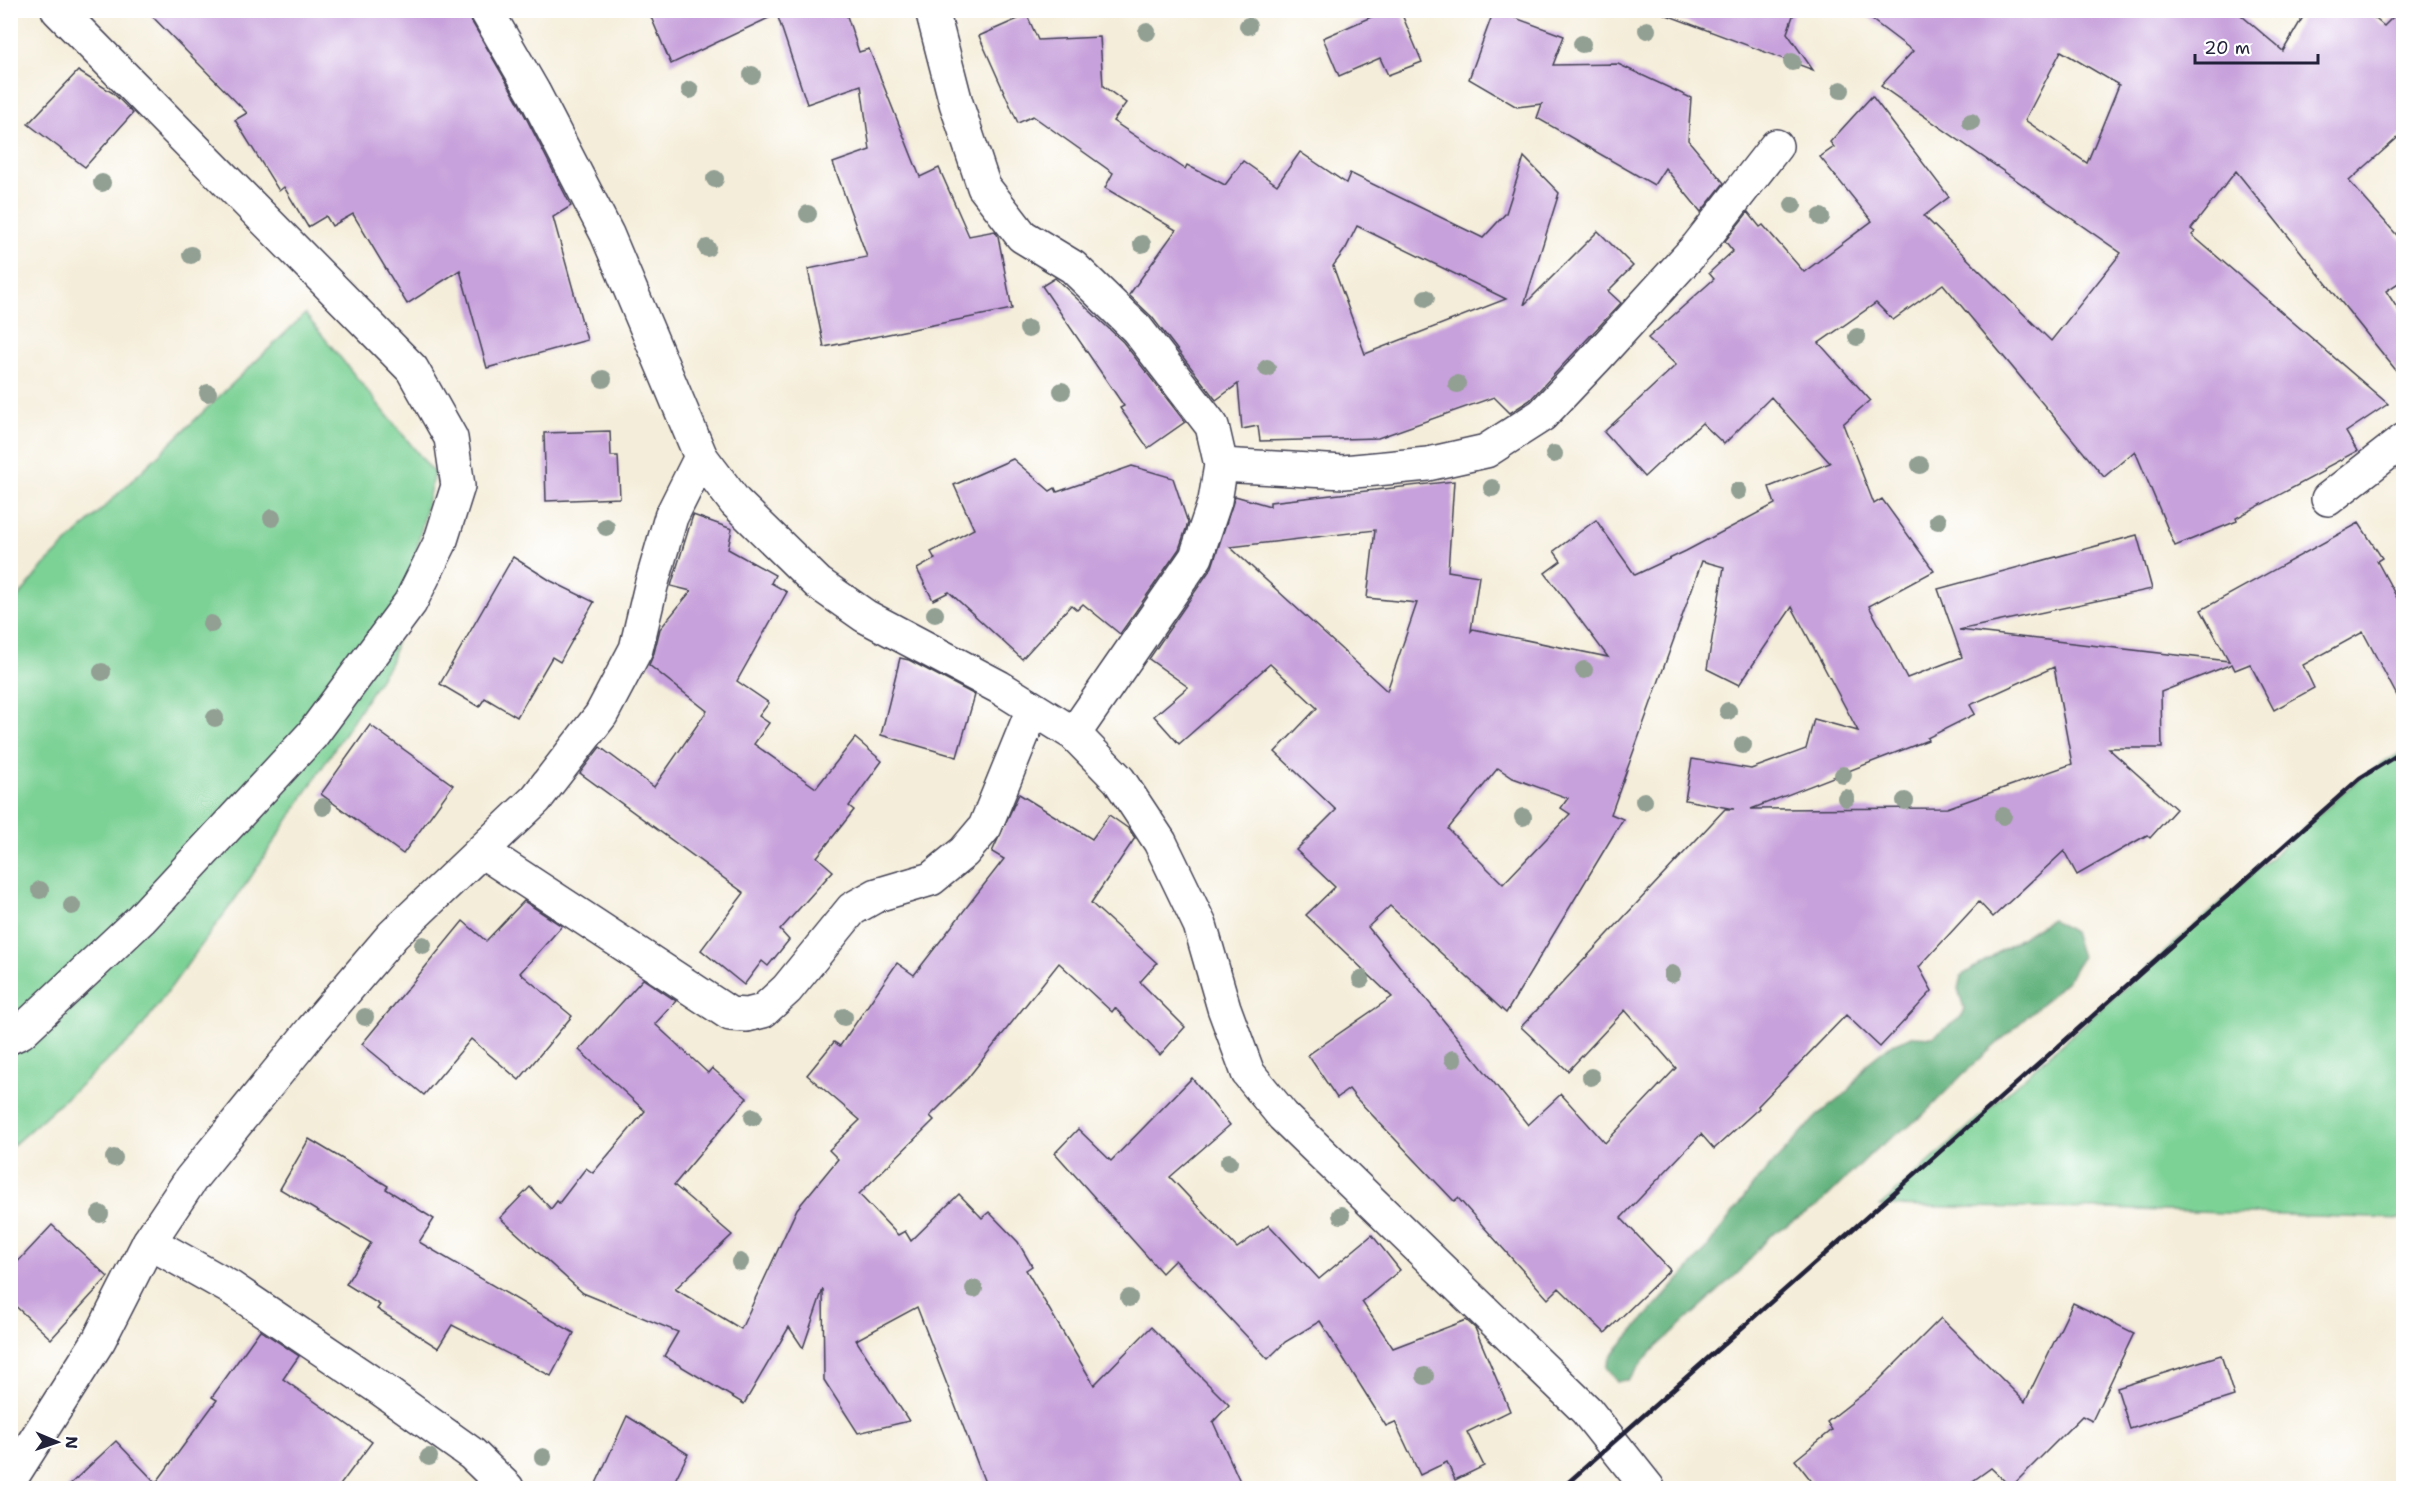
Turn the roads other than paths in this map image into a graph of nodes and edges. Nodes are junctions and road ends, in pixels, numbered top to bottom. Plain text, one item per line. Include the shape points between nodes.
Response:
1 (58, 10) edge
2 (486, 10) edge
3 (932, 10) edge
4 (1776, 146) dead end
5 (2403, 440) edge
6 (701, 457) junction
7 (1221, 465) junction
8 (2328, 499) dead end
9 (1033, 708) junction
10 (1074, 734) junction
11 (483, 852) junction
12 (10, 1037) edge
13 (148, 1242) junction
14 (10, 1480) edge
15 (507, 1488) edge
16 (1648, 1488) edge

1 - 12 street via 412,369 451,438 458,486 440,543 410,603 312,735 141,919 21,1032
2 - 6 street via 607,234
3 - 7 street via 956,103 984,187 1022,236 1074,267 1137,329 1212,426
4 - 7 street via 1698,246 1542,415 1486,451 1428,464 1344,472
5 - 8 street
6 - 9 street via 735,502 818,583 865,616
6 - 11 street via 671,517 636,649 600,715 536,799
7 - 10 street via 1215,501 1196,557
9 - 10 street
9 - 11 street via 985,827 964,852 931,879 877,895 852,909 787,989 763,1011 747,1016 730,1014
10 - 16 street via 1119,780 1160,842 1200,925 1248,1073 1283,1116 1586,1410
11 - 13 street via 393,935 191,1179
13 - 14 street via 99,1340
13 - 15 street via 231,1288 381,1389 472,1454

